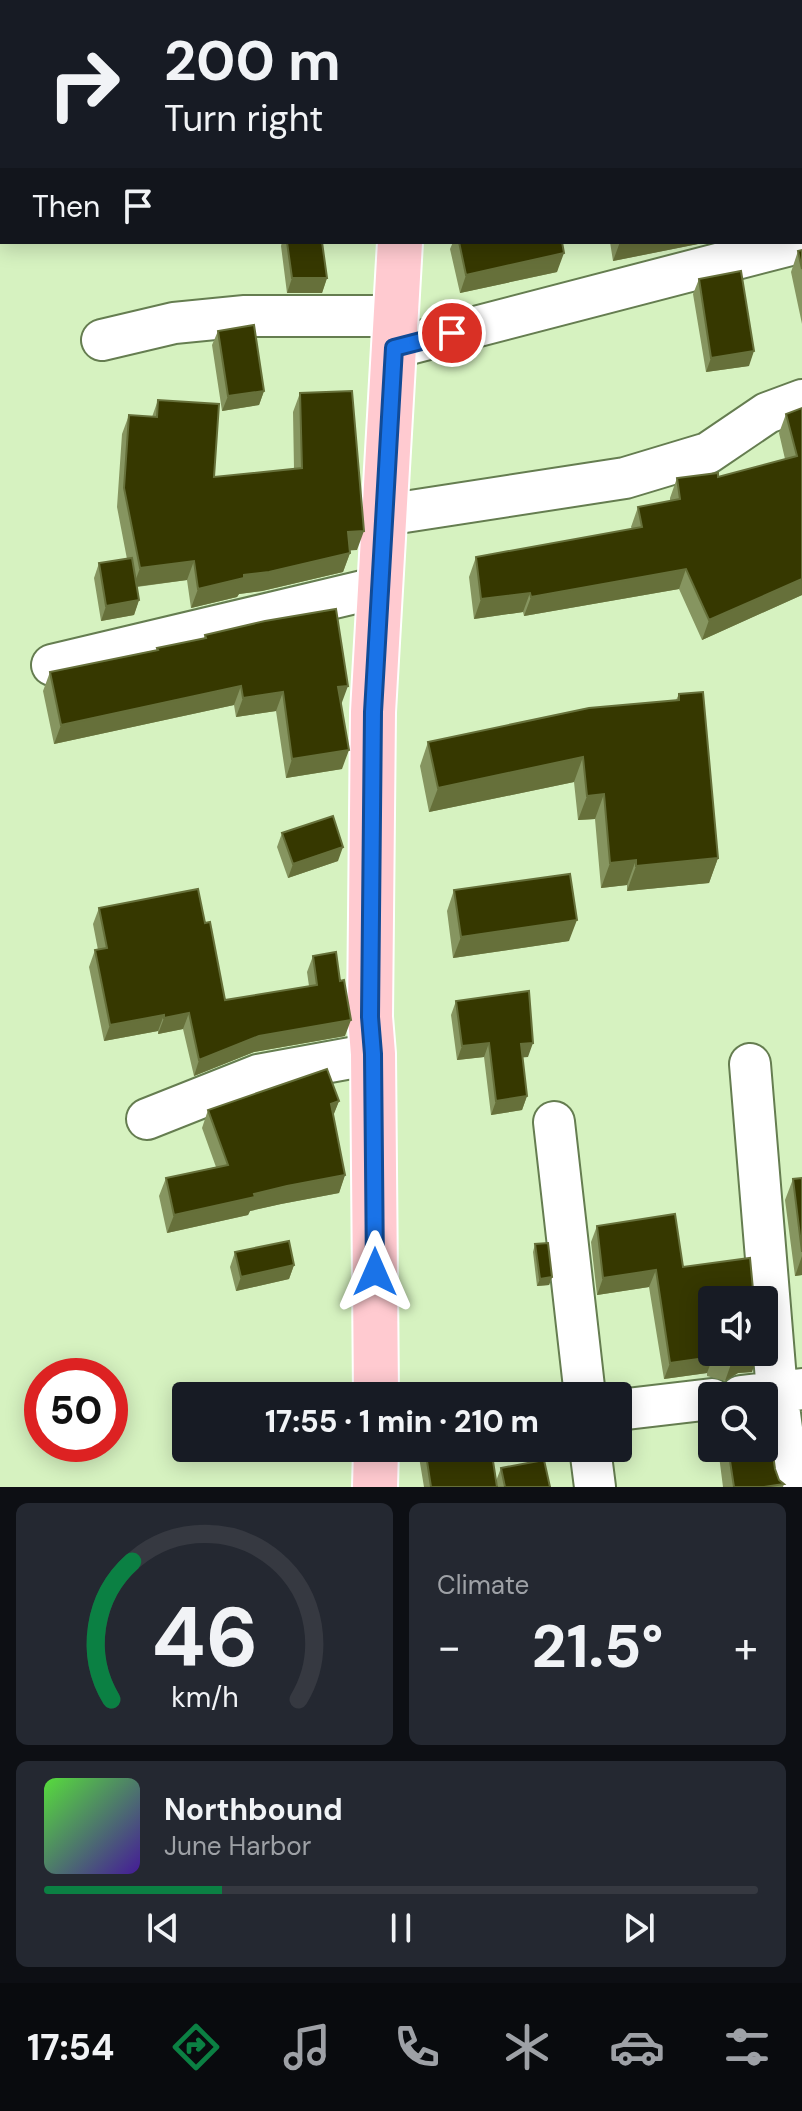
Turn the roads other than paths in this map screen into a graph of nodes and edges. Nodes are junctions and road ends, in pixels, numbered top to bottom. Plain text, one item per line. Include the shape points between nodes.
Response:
1 (400, 244) edge
2 (793, 244) edge
3 (395, 332) junction
4 (102, 340) dead end
5 (802, 400) edge
6 (385, 515) junction
7 (380, 587) junction
8 (52, 665) dead end
9 (373, 1054) junction
10 (750, 1064) dead end
11 (147, 1119) dead end
12 (554, 1122) dead end
13 (376, 1382) edge
14 (583, 1382) edge
15 (772, 1382) edge
16 (698, 1401) edge
17 (632, 1408) edge
18 (778, 1420) edge
19 (376, 1462) edge
20 (592, 1462) edge
21 (375, 1487) edge
22 (595, 1487) edge
23 (790, 1487) edge

1 - 3 main road
2 - 3 street
3 - 4 street via 245,316 174,323
3 - 6 main road
5 - 6 street via 767,413 708,453 625,478
6 - 7 main road
7 - 8 street
7 - 9 main road via 373,712
9 - 11 street via 258,1075
9 - 13 main road
10 - 15 street
12 - 14 street
16 - 17 street
18 - 23 street
19 - 21 main road
20 - 22 street

